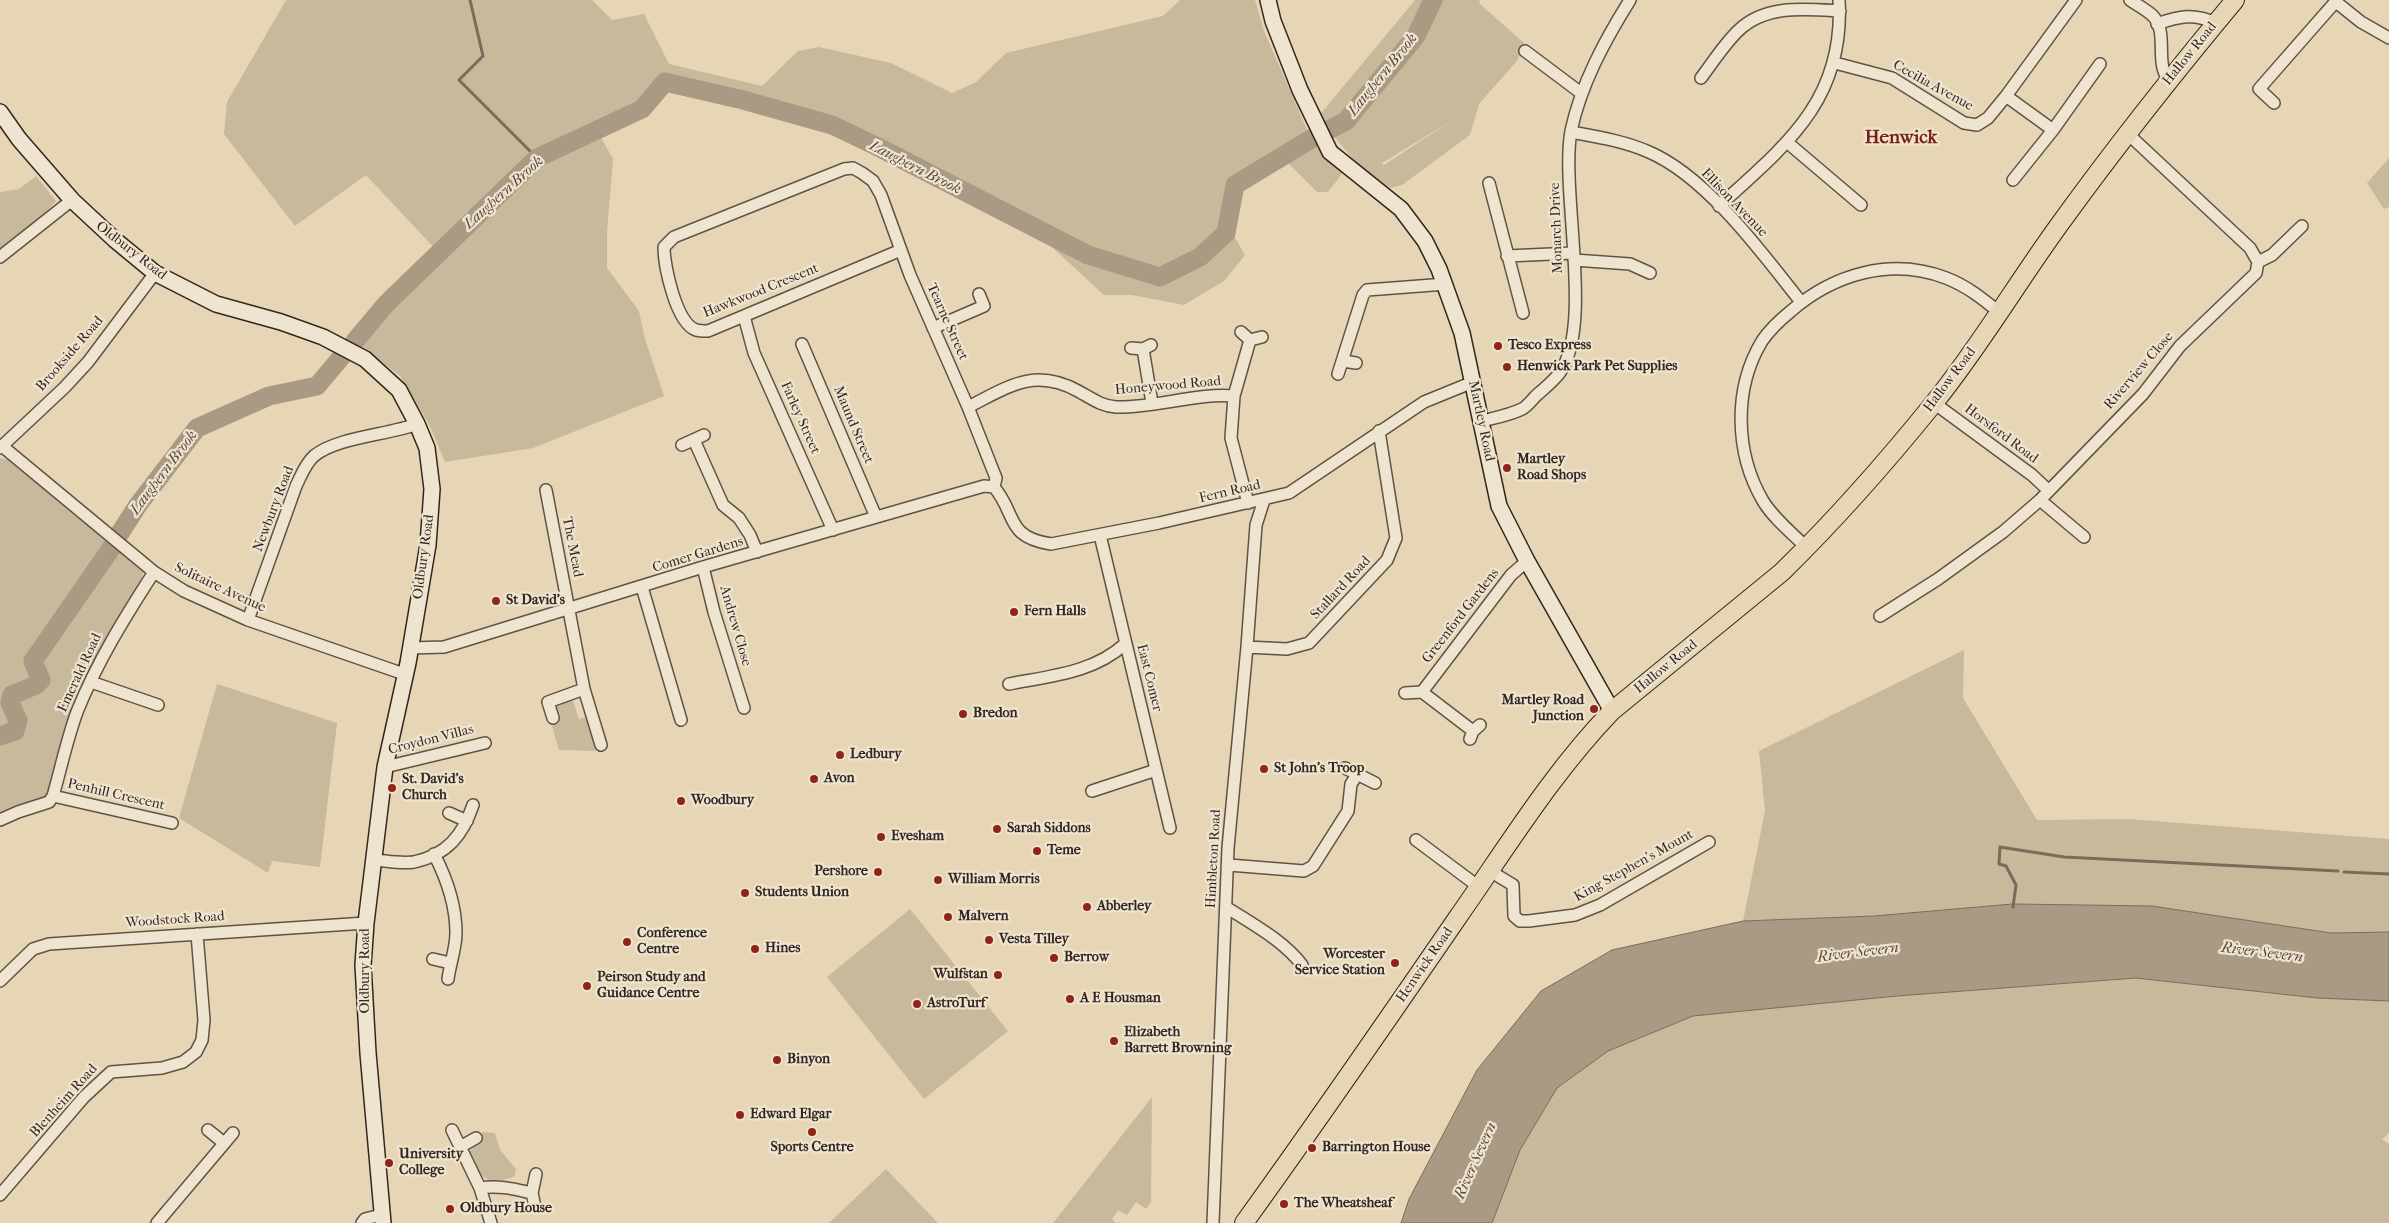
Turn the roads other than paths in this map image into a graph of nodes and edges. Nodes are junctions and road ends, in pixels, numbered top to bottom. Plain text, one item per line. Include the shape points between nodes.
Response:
1 (1268, 0) edge
2 (1630, 0) edge
3 (2076, 0) edge
4 (2130, 0) edge
5 (2234, 0) edge
6 (2336, 1) edge
7 (1839, 6) edge
8 (2216, 23) junction
9 (2157, 24) junction
10 (2389, 38) edge
11 (1525, 51) dead end
12 (1835, 63) junction
13 (2100, 64) dead end
14 (1700, 78) dead end
15 (2169, 80) junction
16 (2250, 81) dead end
17 (2258, 89) junction
18 (1581, 94) junction
19 (2006, 96) junction
20 (2274, 103) dead end
21 (0, 112) edge
22 (2053, 130) junction
23 (1571, 132) junction
24 (2127, 133) junction
25 (1788, 143) junction
26 (862, 173) joint
27 (2013, 180) dead end
28 (1489, 183) dead end
29 (72, 200) junction
30 (1861, 205) dead end
31 (1719, 206) junction
32 (2302, 226) dead end
33 (901, 250) junction
34 (1508, 256) junction
35 (1574, 256) junction
36 (0, 257) edge
37 (2258, 262) junction
38 (155, 273) junction
39 (1650, 273) dead end
40 (1446, 284) junction
41 (979, 294) dead end
42 (1801, 302) junction
43 (1523, 313) dead end
44 (2000, 313) junction
45 (744, 316) junction
46 (933, 328) junction
47 (1262, 337) dead end
48 (802, 344) dead end
49 (1142, 347) dead end
50 (1342, 361) junction
51 (1356, 363) dead end
52 (1338, 374) dead end
53 (1473, 382) junction
54 (1234, 396) junction
55 (1152, 403) junction
56 (1934, 403) junction
57 (968, 407) junction
58 (1482, 422) junction
59 (417, 424) junction
60 (1379, 431) junction
61 (682, 445) dead end
62 (1, 447) edge
63 (994, 487) junction
64 (546, 490) dead end
65 (2048, 490) junction
66 (1264, 500) junction
67 (2040, 500) junction
68 (1248, 503) junction
69 (876, 518) junction
70 (832, 530) junction
71 (1100, 536) junction
72 (2084, 537) dead end
73 (1807, 548) junction
74 (757, 552) junction
75 (1527, 561) junction
76 (703, 567) junction
77 (154, 572) junction
78 (642, 587) junction
79 (569, 608) junction
80 (1880, 616) dead end
81 (248, 620) junction
82 (1125, 644) junction
83 (1247, 647) junction
84 (410, 648) junction
85 (404, 674) junction
86 (91, 682) junction
87 (1009, 684) dead end
88 (584, 689) junction
89 (1422, 692) junction
90 (1404, 693) dead end
91 (158, 705) dead end
92 (744, 708) dead end
93 (1612, 711) junction
94 (553, 718) dead end
95 (681, 720) dead end
96 (1474, 732) dead end
97 (485, 743) dead end
98 (601, 745) dead end
99 (384, 767) junction
100 (1345, 768) dead end
101 (1156, 770) junction
102 (1357, 775) junction
103 (1375, 783) dead end
104 (1092, 791) dead end
105 (53, 796) junction
106 (473, 805) dead end
107 (449, 813) dead end
108 (0, 820) edge
109 (467, 821) junction
110 (171, 822) dead end
111 (1170, 828) dead end
112 (1416, 840) dead end
113 (1709, 842) dead end
114 (434, 854) junction
115 (375, 860) junction
116 (1229, 865) junction
117 (1490, 871) junction
118 (1479, 887) junction
119 (1226, 908) junction
120 (366, 923) junction
121 (197, 934) junction
122 (433, 959) dead end
123 (450, 963) junction
124 (1302, 965) dead end
125 (448, 979) dead end
126 (0, 981) edge
127 (208, 1130) dead end
128 (452, 1130) dead end
129 (233, 1134) dead end
130 (476, 1138) dead end
131 (224, 1143) junction
132 (460, 1147) junction
133 (536, 1174) dead end
134 (480, 1188) junction
135 (0, 1196) edge
136 (382, 1219) edge
137 (157, 1223) edge
138 (362, 1223) edge
139 (491, 1223) edge
140 (1213, 1223) edge
141 (1244, 1223) edge

1 - 40 street, Martley Road via 1283,47 1330,152 1401,209 1425,241
2 - 18 street, Monarch Drive via 1602,47
3 - 19 street, Cecilia Avenue
4 - 9 street via 2153,17
5 - 8 main road, Hallow Road
6 - 10 street
6 - 17 street
7 - 12 street
7 - 14 street via 1764,14 1740,29
8 - 9 street via 2191,15
8 - 15 main road, Hallow Road
9 - 15 street via 2163,70
11 - 18 street
12 - 19 street, Cecilia Avenue via 1892,78 1972,125 1983,122
12 - 25 street via 1823,92
13 - 22 street
15 - 24 main road, Hallow Road
16 - 17 street
17 - 20 street
18 - 23 street, Monarch Drive
19 - 22 street
21 - 29 street, Oldbury Road
22 - 27 street
23 - 31 street, Ellison Avenue via 1616,140 1657,156 1684,173
23 - 35 street, Monarch Drive via 1568,160
24 - 37 street via 2250,248
24 - 44 main road, Hallow Road via 2061,222
25 - 30 street
25 - 31 street
26 - 33 street, Tearne Street via 873,181 881,195
26 - 45 street, Hawkwood Crescent via 854,168 844,169 674,237 664,247 664,259 677,306 684,320 695,330 708,331
28 - 34 street
29 - 36 street
29 - 38 street, Oldbury Road
31 - 42 street, Ellison Avenue
32 - 37 street, Riverview Close via 2272,255
33 - 45 street, Hawkwood Crescent
33 - 46 street, Tearne Street
34 - 35 street
34 - 43 street
35 - 39 street via 1630,264
35 - 58 street, Monarch Drive via 1573,325 1569,349 1558,374 1522,409
37 - 65 street, Riverview Close via 2256,273 2180,346 2143,394
38 - 59 street, Oldbury Road via 216,304 323,337 365,359 399,390
38 - 62 street, Brookside Road via 76,374
40 - 50 street via 1367,290
40 - 53 street, Martley Road
41 - 46 street via 984,306
42 - 44 street via 1832,282 1872,270 1909,269 1953,281 1974,291
42 - 73 street via 1762,340 1746,380 1741,416 1749,466 1763,500 1772,514
44 - 56 main road, Hallow Road
45 - 70 street, Farley Street via 754,353
46 - 57 street, Tearne Street
47 - 54 street via 1246,336
48 - 69 street, Maund Street
49 - 55 street
50 - 51 street
50 - 52 street
53 - 58 street, Martley Road
53 - 60 street, Fern Road via 1424,402
54 - 55 street, Honeywood Road via 1195,396
54 - 68 street via 1231,438
55 - 57 street, Honeywood Road via 1116,407 1102,405 1049,379 1020,382
56 - 65 street, Horsford Road
56 - 73 main road, Hallow Road
57 - 63 street, Tearne Street via 996,478
58 - 75 street, Martley Road via 1499,506
59 - 81 street, Newbury Road via 351,440 314,456 296,486
59 - 84 street, Oldbury Road via 427,448 432,489 428,544
60 - 66 street, Fern Road via 1305,484 1289,493
60 - 83 street, Stallard Road via 1396,538 1387,560 1309,643 1287,649
61 - 74 street via 699,437 723,505 739,518
62 - 77 street, Solitaire Avenue
63 - 69 street, Comer Gardens via 984,486
63 - 71 street, Fern Road via 1014,525 1034,541 1051,544
64 - 79 street, The Mead
65 - 67 street, Riverview Close
66 - 68 street, Fern Road
66 - 83 street, Himbleton Road via 1256,525
67 - 72 street
67 - 80 street, Riverview Close via 2003,532
68 - 71 street, Fern Road
69 - 70 street, Comer Gardens
70 - 74 street, Comer Gardens
71 - 82 street, East Comer
73 - 93 main road, Hallow Road
74 - 76 street, Comer Gardens
75 - 89 street, Greenford Gardens via 1511,575
75 - 93 street, Martley Road
76 - 78 street, Comer Gardens
76 - 92 street, Andrew Close via 714,612 744,691
77 - 81 street, Solitaire Avenue
77 - 86 street, Emerald Road via 119,626
78 - 79 street, Comer Gardens
78 - 95 street
79 - 84 street, Comer Gardens via 444,647
79 - 88 street, The Mead
81 - 85 street, Solitaire Avenue
82 - 87 street via 1114,654 1087,668
82 - 101 street, East Comer
83 - 116 street, Himbleton Road
84 - 85 street, Oldbury Road
85 - 99 street, Oldbury Road
86 - 91 street
86 - 105 street, Emerald Road via 65,749
88 - 94 street via 548,702
88 - 98 street, The Mead
89 - 90 street
89 - 96 street
93 - 117 main road, Henwick Road via 1587,738
97 - 99 street, Croydon Villas
99 - 115 street, Oldbury Road
100 - 102 street
101 - 104 street
101 - 111 street, East Comer
102 - 103 street
102 - 116 street via 1351,784 1348,811 1313,866 1304,871
105 - 108 street, Penhill Crescent via 49,802
105 - 110 street, Penhill Crescent
106 - 109 street
107 - 109 street
109 - 114 street via 448,847
112 - 118 street
113 - 117 street, King Stephen's Mount via 1600,905 1575,915 1529,922 1514,916 1513,885
114 - 115 street via 414,862
114 - 123 street via 447,880 454,913 456,934
115 - 120 street, Oldbury Road
116 - 119 street, Himbleton Road
117 - 118 main road, Henwick Road
118 - 141 main road, Henwick Road
119 - 124 street via 1274,938
119 - 140 street, Himbleton Road
120 - 121 street, Woodstock Road
120 - 136 street, Oldbury Road via 364,985
121 - 126 street, Woodstock Road via 40,946 25,955
121 - 135 street, Blenheim Road via 204,1020 202,1040 196,1052 183,1062 162,1068 111,1072 84,1097
122 - 123 street
123 - 125 street
127 - 131 street
128 - 132 street
129 - 131 street
130 - 132 street
131 - 137 street
132 - 134 street
133 - 134 street via 533,1198 508,1187
134 - 139 street
136 - 138 street via 365,1219

